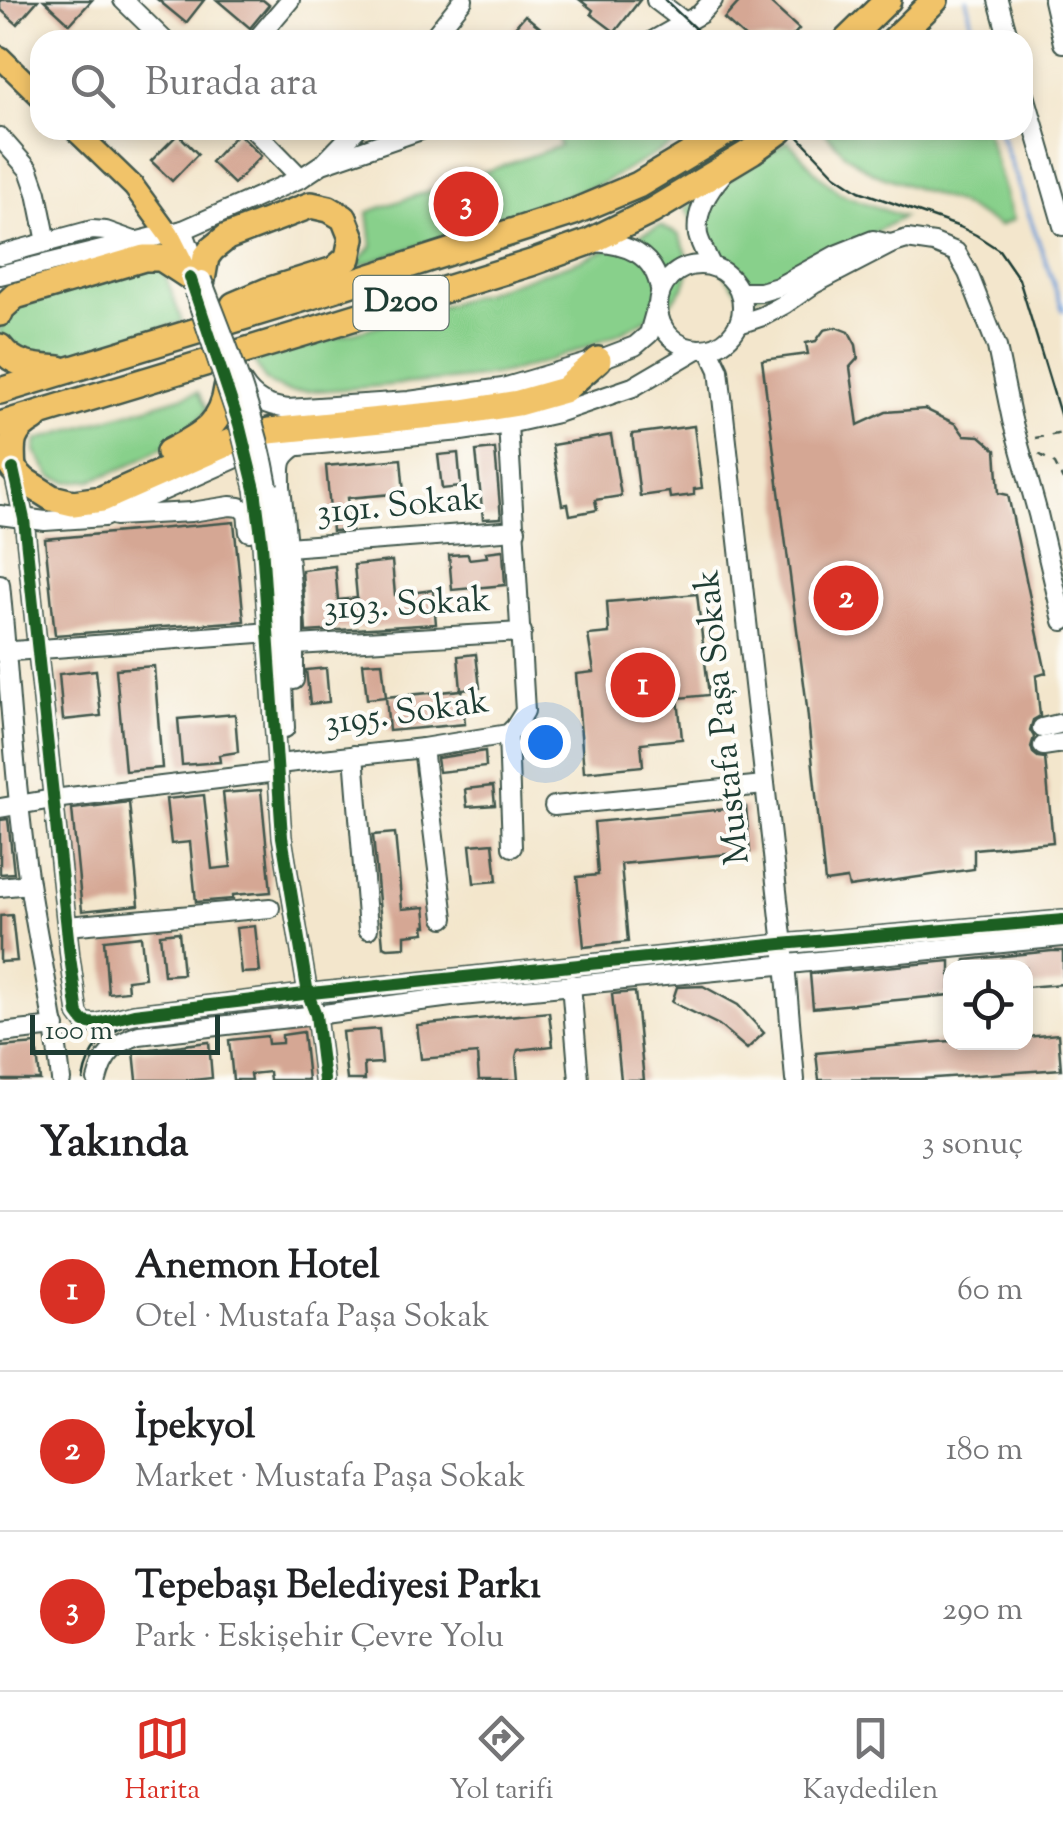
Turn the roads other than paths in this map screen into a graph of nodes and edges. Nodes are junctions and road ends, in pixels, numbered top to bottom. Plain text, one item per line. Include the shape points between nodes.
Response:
1 (124, 0) edge
2 (290, 0) edge
3 (463, 0) edge
4 (656, 0) edge
5 (713, 0) edge
6 (888, 0) edge
7 (998, 0) edge
8 (1053, 0) edge
9 (932, 3) edge
10 (686, 23) junction
11 (154, 30) edge
12 (264, 30) edge
13 (439, 30) edge
14 (673, 30) edge
15 (857, 30) edge
16 (904, 30) edge
17 (1006, 30) edge
18 (1063, 42) edge
19 (0, 57) edge
20 (30, 86) edge
21 (1033, 122) edge
22 (0, 137) edge
23 (86, 140) edge
24 (264, 140) edge
25 (346, 140) edge
26 (392, 140) edge
27 (713, 140) edge
28 (766, 140) edge
29 (732, 163) junction
30 (322, 164) junction
31 (301, 178) junction
32 (1063, 226) edge
33 (176, 232) junction
34 (47, 242) junction
35 (137, 242) junction
36 (588, 242) junction
37 (891, 244) junction
38 (0, 255) edge
39 (711, 265) junction
40 (0, 275) edge
41 (195, 283) junction
42 (660, 289) junction
43 (740, 292) junction
44 (656, 309) junction
45 (0, 313) edge
46 (738, 324) junction
47 (184, 336) junction
48 (0, 347) edge
49 (702, 349) junction
50 (598, 360) junction
51 (69, 370) junction
52 (234, 384) junction
53 (0, 391) edge
54 (47, 411) junction
55 (508, 424) junction
56 (0, 426) edge
57 (298, 445) junction
58 (13, 469) junction
59 (262, 487) junction
60 (0, 516) edge
61 (104, 517) junction
62 (24, 520) junction
63 (516, 530) junction
64 (288, 548) junction
65 (0, 584) edge
66 (1063, 622) edge
67 (258, 632) junction
68 (522, 632) junction
69 (296, 645) junction
70 (38, 650) junction
71 (4, 652) edge
72 (272, 706) junction
73 (284, 724) junction
74 (1063, 724) edge
75 (46, 729) junction
76 (6, 731) edge
77 (508, 734) junction
78 (1063, 743) edge
79 (423, 748) junction
80 (354, 756) junction
81 (282, 768) junction
82 (764, 786) junction
83 (53, 799) junction
84 (554, 806) dead end
85 (10, 807) edge
86 (512, 847) dead end
87 (30, 884) junction
88 (0, 886) edge
89 (270, 908) dead end
90 (444, 918) dead end
91 (1063, 920) edge
92 (67, 926) junction
93 (368, 929) dead end
94 (1063, 937) edge
95 (783, 954) junction
96 (571, 984) junction
97 (314, 993) junction
98 (316, 1015) junction
99 (55, 1027) junction
100 (0, 1033) edge
101 (99, 1071) edge
102 (61, 1080) edge
103 (324, 1080) edge
104 (579, 1080) edge
105 (795, 1080) edge

1 - 11 street
2 - 12 street
3 - 13 street
4 - 10 street
5 - 10 street
6 - 15 highway
7 - 17 street
8 - 18 street
9 - 16 highway
10 - 14 street
19 - 20 main road
21 - 32 street
22 - 34 street via 29,170
23 - 33 main road
24 - 31 street
25 - 30 street
26 - 30 street
27 - 47 highway, D200 via 574,212
28 - 29 highway, D200
29 - 36 highway, D200
29 - 39 street via 700,207 698,235
30 - 31 street
31 - 33 street
33 - 35 street
33 - 41 main road
34 - 35 street via 92,230
34 - 38 street
35 - 40 street
36 - 42 street via 635,251 658,274
36 - 54 highway, D200
37 - 43 street via 874,240 778,287
37 - 46 street
37 - 66 street via 934,243 956,252 968,273 997,347
39 - 42 street via 691,264
39 - 43 street
41 - 45 highway via 162,258 144,258 14,296
41 - 47 highway via 206,257 228,238 311,205 344,218 352,238 348,258 334,270 236,304
41 - 52 street, bridge
42 - 44 street
43 - 46 street
44 - 49 street via 676,343
44 - 50 street via 649,334
46 - 49 street via 727,340
47 - 51 highway, D200
48 - 51 highway via 19,364
49 - 55 street via 618,393
49 - 82 street, Mustafa Paşa Sokak via 719,370
50 - 52 street via 503,388 408,402 272,406
50 - 58 highway via 564,390 518,403 269,431 102,499 52,498
51 - 53 highway, D200
52 - 54 highway via 210,428 196,438 84,488 50,482 28,458 28,435
52 - 59 street, bridge via 250,462
54 - 56 highway, D200
54 - 58 highway via 20,426 11,445
55 - 57 street
55 - 63 street
57 - 61 street via 239,458
57 - 64 street via 281,462
58 - 62 street
59 - 72 street
59 - 73 street via 280,596
60 - 62 street
61 - 62 street
61 - 67 street via 240,507 247,513
62 - 70 street
63 - 64 street, 3191. Sokak
63 - 68 street
64 - 69 street
65 - 71 street
67 - 70 street
67 - 72 street
68 - 69 street, 3193. Sokak
68 - 77 street, 3195. Sokak via 525,711
69 - 73 street via 294,698
70 - 71 street
70 - 75 street
71 - 76 street
72 - 81 street
73 - 81 street
74 - 78 street via 1042,738
75 - 76 street
75 - 83 street
76 - 85 street
77 - 79 street, 3195. Sokak
77 - 86 street
79 - 80 street, 3195. Sokak
79 - 90 street
80 - 81 street, 3195. Sokak
80 - 93 street
81 - 83 street, 3195. Sokak
81 - 97 street via 282,836
82 - 84 street
82 - 95 street, Mustafa Paşa Sokak
83 - 85 street, 3195. Sokak
83 - 92 street
85 - 87 street
87 - 88 street
87 - 99 street
89 - 92 street
91 - 95 street
92 - 97 street via 84,1022
94 - 95 street
95 - 96 street
95 - 97 street
95 - 105 street, Mustafa Paşa Sokak
96 - 98 street
96 - 104 street
97 - 98 street
98 - 101 street via 139,1035 112,1048
98 - 103 street
99 - 100 street
99 - 102 street

